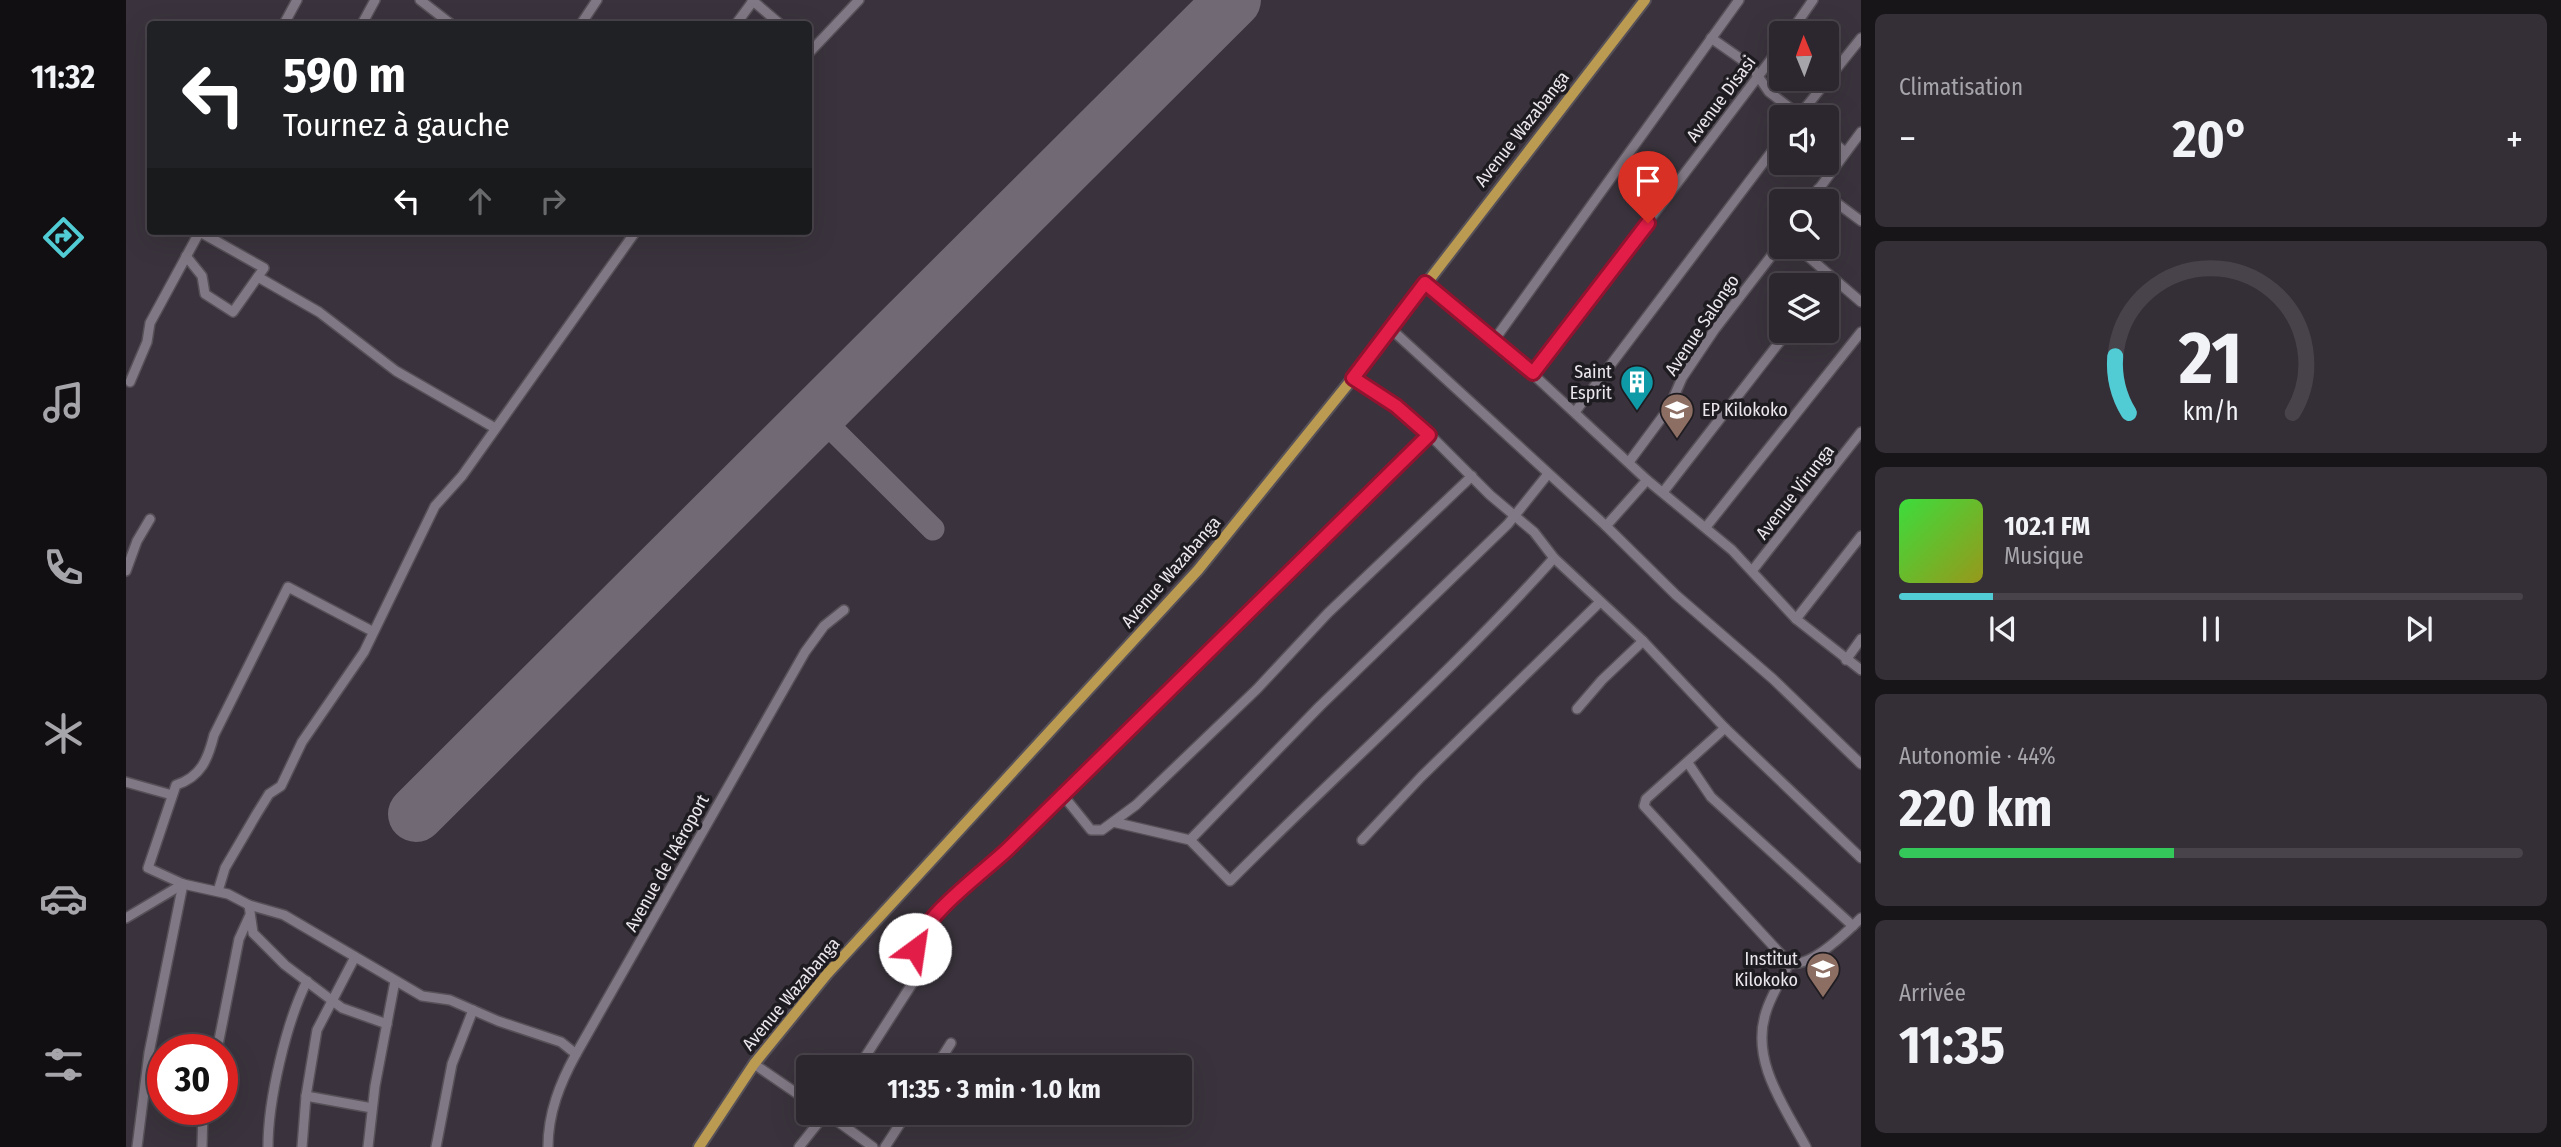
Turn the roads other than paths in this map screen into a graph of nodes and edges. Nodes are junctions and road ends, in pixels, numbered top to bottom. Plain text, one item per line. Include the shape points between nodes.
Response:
1 (297, 0) edge
2 (375, 0) edge
3 (420, 0) edge
4 (597, 0) edge
5 (753, 0) edge
6 (859, 0) edge
7 (1645, 0) edge
8 (1739, 0) edge
9 (1814, 0) edge
10 (286, 21) edge
11 (364, 21) edge
12 (447, 21) edge
13 (583, 21) edge
14 (738, 21) edge
15 (777, 21) edge
16 (1799, 21) edge
17 (1711, 38) junction
18 (1861, 38) edge
19 (812, 48) edge
20 (1769, 63) edge
21 (1760, 76) junction
22 (1786, 105) edge
23 (1809, 105) edge
24 (1860, 136) edge
25 (1839, 147) edge
26 (1845, 152) junction
27 (1769, 155) edge
28 (1818, 189) edge
29 (1839, 205) edge
30 (1861, 221) edge
31 (198, 235) edge
32 (207, 235) edge
33 (633, 235) edge
34 (186, 256) junction
35 (1769, 259) edge
36 (1808, 259) edge
37 (1821, 273) edge
38 (258, 277) junction
39 (1425, 283) junction
40 (1839, 288) edge
41 (1861, 302) edge
42 (1391, 329) junction
43 (1861, 332) edge
44 (1495, 340) junction
45 (1779, 343) edge
46 (1533, 373) junction
47 (1353, 378) junction
48 (130, 382) dead end
49 (1575, 412) junction
50 (495, 428) junction
51 (1861, 432) edge
52 (1429, 435) junction
53 (1629, 462) junction
54 (1548, 474) junction
55 (1472, 477) junction
56 (1647, 480) junction
57 (1664, 491) junction
58 (1514, 515) junction
59 (150, 519) dead end
60 (1606, 526) junction
61 (1706, 527) junction
62 (1861, 536) edge
63 (1554, 558) junction
64 (126, 571) edge
65 (1752, 571) junction
66 (1600, 602) junction
67 (844, 610) dead end
68 (1796, 619) junction
69 (372, 631) junction
70 (1861, 639) edge
71 (1643, 641) junction
72 (1846, 660) junction
73 (1861, 670) edge
74 (1577, 709) dead end
75 (1725, 728) junction
76 (1688, 763) junction
77 (1861, 764) edge
78 (126, 782) edge
79 (1062, 794) junction
80 (172, 795) junction
81 (1113, 822) junction
82 (1190, 840) junction
83 (1362, 840) dead end
84 (1861, 858) edge
85 (183, 884) junction
86 (218, 891) junction
87 (249, 910) junction
88 (126, 918) edge
89 (1861, 918) edge
90 (1853, 926) junction
91 (355, 957) junction
92 (1789, 963) junction
93 (307, 981) junction
94 (395, 981) junction
95 (331, 999) junction
96 (473, 1010) junction
97 (387, 1024) junction
98 (219, 1034) edge
99 (951, 1043) dead end
100 (576, 1054) junction
101 (866, 1055) edge
102 (943, 1055) edge
103 (754, 1064) junction
104 (796, 1093) edge
105 (306, 1096) junction
106 (372, 1108) junction
107 (203, 1125) edge
108 (816, 1125) edge
109 (843, 1125) edge
110 (899, 1125) edge
111 (126, 1140) edge
112 (138, 1144) edge
113 (202, 1147) edge
114 (268, 1147) edge
115 (302, 1147) edge
116 (368, 1147) edge
117 (436, 1147) edge
118 (548, 1147) edge
119 (699, 1147) edge
120 (799, 1147) edge
121 (873, 1147) edge
122 (885, 1147) edge
123 (1806, 1147) edge

1 - 10 street
2 - 11 street
3 - 12 street
4 - 13 street
5 - 14 street
5 - 15 street
6 - 19 street
7 - 39 main road, Avenue Wazabanga
8 - 17 street
9 - 16 street
17 - 21 street
17 - 44 street
18 - 23 street
20 - 21 street, Avenue Disasi
21 - 22 street via 1769,92
21 - 46 street, Avenue Disasi
24 - 26 street
25 - 26 street
26 - 28 street
27 - 49 street
29 - 30 street
31 - 34 street
32 - 38 street via 264,268
33 - 50 street
34 - 38 street via 202,276 205,294 233,312
34 - 48 street via 150,323
35 - 53 street, Avenue Salongo via 1715,329 1682,378 1669,408
36 - 37 street
38 - 50 street via 319,312 396,371
39 - 42 main road, Avenue Wazabanga
39 - 44 street
40 - 41 street
42 - 47 main road, Avenue Wazabanga
42 - 54 street
43 - 61 street
44 - 46 street
45 - 57 street
46 - 49 street
47 - 52 street
47 - 103 main road, Avenue Wazabanga via 1198,570 827,974
49 - 53 street
50 - 69 street via 462,477 435,506
51 - 65 street, Avenue Virunga
52 - 55 street
52 - 79 street
53 - 56 street
54 - 58 street
54 - 60 street
55 - 58 street
55 - 81 street via 1328,612 1257,689 1136,806
56 - 57 street
56 - 60 street
57 - 61 street
58 - 63 street
58 - 82 street
59 - 64 street
60 - 77 street
61 - 65 street
62 - 68 street
63 - 66 street
63 - 82 street via 1434,683 1230,881
65 - 68 street
66 - 71 street
66 - 83 street via 1421,776
67 - 100 street, Avenue de l'Aéroport via 824,626 805,653
68 - 72 street
69 - 80 street via 288,587 214,735 209,755 196,776 176,785
69 - 86 street via 364,652 302,742 281,786 269,794 256,815 225,868
70 - 72 street
71 - 74 street
71 - 75 street
72 - 73 street
75 - 76 street
75 - 84 street
76 - 90 street via 1711,797
76 - 92 street via 1646,799 1644,806
78 - 80 street
79 - 81 street via 1091,830 1102,830
79 - 101 street via 975,880 958,890 928,925 914,947 928,959
80 - 85 street via 148,868
81 - 82 street
85 - 86 street
85 - 88 street
85 - 112 street via 149,1053
86 - 87 street
87 - 91 street via 284,915
87 - 93 street via 253,933 261,943
87 - 98 street
89 - 90 street
90 - 92 street via 1801,964
91 - 94 street
91 - 95 street
92 - 123 street via 1766,1011 1761,1052
93 - 95 street
93 - 114 street via 276,1079
94 - 96 street via 422,996 450,1000
94 - 97 street
95 - 97 street via 350,1012
95 - 105 street via 317,1030
96 - 100 street via 561,1042
96 - 117 street via 452,1064
97 - 106 street
99 - 102 street
100 - 118 street, Avenue de l'Aéroport via 552,1110
103 - 104 street
103 - 119 main road, Avenue Wazabanga
105 - 106 street
105 - 115 street
106 - 116 street
107 - 113 street
108 - 120 street
109 - 121 street
110 - 122 street
111 - 112 street

